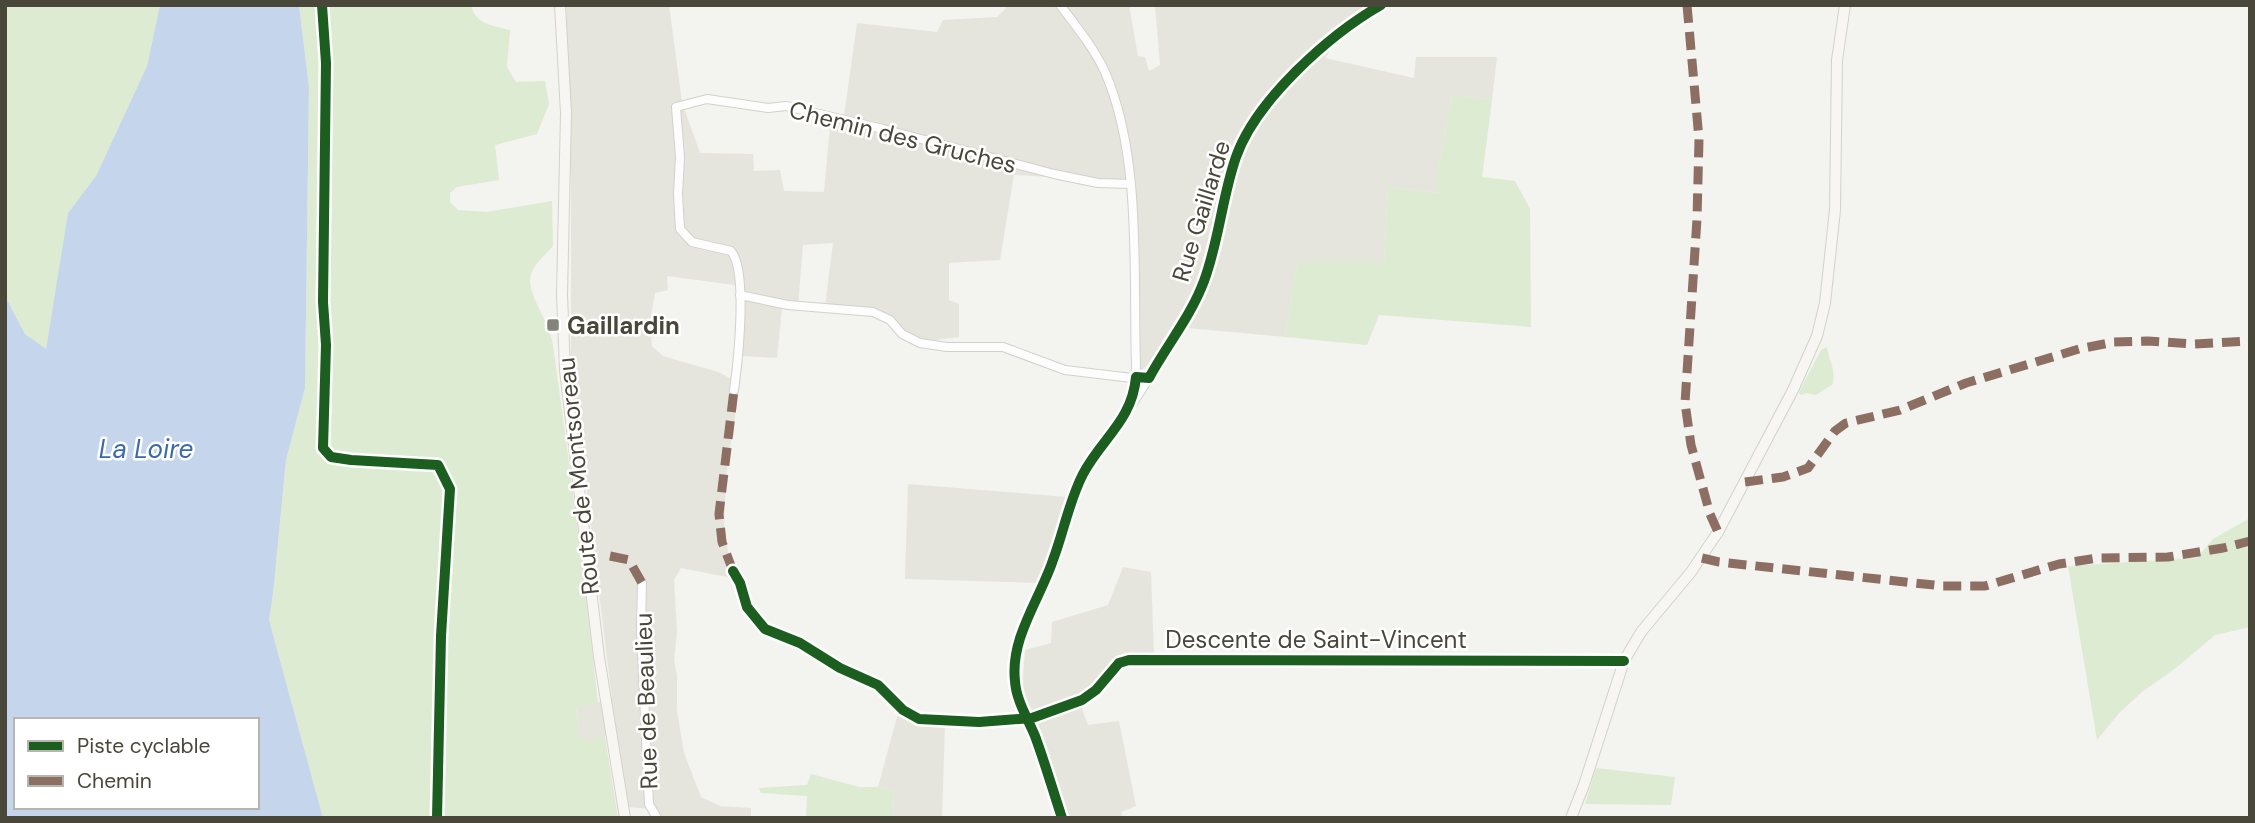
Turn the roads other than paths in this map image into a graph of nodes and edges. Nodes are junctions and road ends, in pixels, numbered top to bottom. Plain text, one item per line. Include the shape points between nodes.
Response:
1 (559, 5) edge
2 (1060, 5) edge
3 (1381, 5) edge
4 (1845, 5) edge
5 (1131, 184) junction
6 (740, 295) junction
7 (1136, 377) junction
8 (1149, 378) junction
9 (734, 390) dead end
10 (1131, 405) junction
11 (733, 571) dead end
12 (642, 583) dead end
13 (1624, 661) junction
14 (1027, 719) junction
15 (625, 818) edge
16 (657, 818) edge
17 (1062, 818) edge
18 (1571, 818) edge

1 - 15 street, Route de Montsoreau via 566,113 565,370 599,657
2 - 5 street via 1104,70 1122,120
3 - 8 street, Rue Gaillarde via 1350,24 1312,58 1250,129 1236,157 1199,294
4 - 13 street via 1838,60 1830,271 1817,336 1718,532
5 - 6 street, Chemin des Gruches via 1054,174 786,106 768,108 707,99 676,107 680,229 692,242 731,251 738,264
5 - 7 street
6 - 7 street via 883,315 902,334 920,343 1003,347 1076,372
6 - 9 street
7 - 8 street
7 - 10 street
8 - 10 street, Rue Gaillarde
10 - 14 street, Rue Gaillarde via 1083,474 1022,635 1014,674
11 - 14 street, Descente de Saint-Vincent via 747,607 765,629 878,685 910,715 979,722
12 - 16 street, Rue de Beaulieu via 649,804
13 - 14 street, Descente de Saint-Vincent via 1129,660 1119,663 1082,700
13 - 18 street
14 - 17 street, Rue Gaillarde

